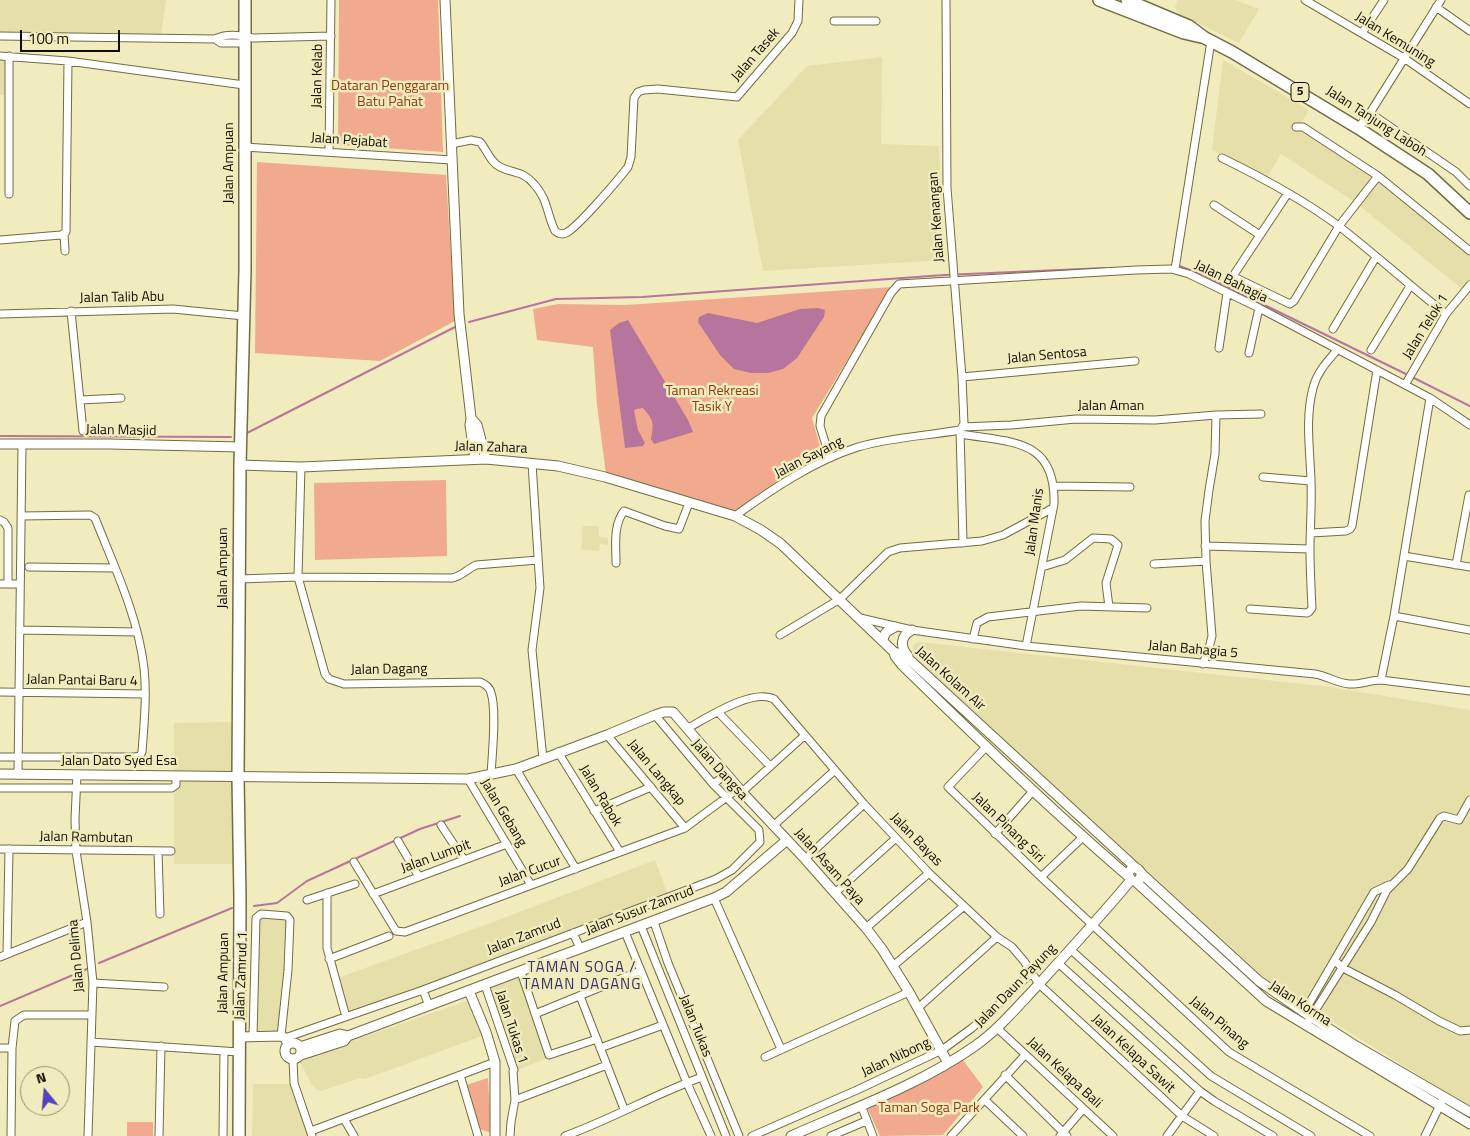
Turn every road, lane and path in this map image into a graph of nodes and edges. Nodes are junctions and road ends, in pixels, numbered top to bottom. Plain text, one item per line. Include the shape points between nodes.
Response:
1 (245, 0) edge
2 (331, 0) edge
3 (445, 0) edge
4 (799, 0) edge
5 (946, 0) edge
6 (1100, 0) edge
7 (1127, 0) edge
8 (1305, 0) edge
9 (1384, 0) edge
10 (1441, 0) edge
11 (1138, 6) edge
12 (1436, 7) junction
13 (834, 21) dead end
14 (876, 21) dead end
15 (1470, 31) edge
16 (1362, 33) junction
17 (0, 36) edge
18 (331, 36) junction
19 (247, 39) junction
20 (1208, 39) junction
21 (0, 56) edge
22 (9, 56) junction
23 (1404, 58) junction
24 (68, 61) junction
25 (244, 85) junction
26 (1470, 104) edge
27 (1370, 113) junction
28 (1296, 127) dead end
29 (1358, 128) junction
30 (451, 144) junction
31 (244, 147) junction
32 (329, 152) junction
33 (1222, 158) dead end
34 (452, 160) junction
35 (1378, 176) junction
36 (1470, 186) edge
37 (1288, 193) junction
38 (9, 194) dead end
39 (1214, 205) dead end
40 (1470, 213) edge
41 (1339, 226) junction
42 (64, 234) junction
43 (1260, 235) junction
44 (0, 240) edge
45 (65, 251) dead end
46 (1470, 251) edge
47 (1376, 257) junction
48 (1176, 265) junction
49 (953, 275) junction
50 (1470, 285) edge
51 (1410, 286) junction
52 (1227, 293) junction
53 (1259, 308) junction
54 (71, 311) junction
55 (0, 314) edge
56 (1446, 314) junction
57 (244, 316) junction
58 (1333, 329) dead end
59 (1219, 348) dead end
60 (1337, 350) junction
61 (1370, 350) dead end
62 (1249, 353) dead end
63 (1135, 361) dead end
64 (1377, 370) junction
65 (962, 377) junction
66 (1407, 382) junction
67 (121, 398) dead end
68 (1430, 398) junction
69 (80, 400) junction
70 (1260, 414) dead end
71 (1216, 415) junction
72 (471, 418) junction
73 (1470, 425) edge
74 (961, 430) junction
75 (83, 431) dead end
76 (0, 444) edge
77 (22, 445) junction
78 (241, 447) junction
79 (830, 458) junction
80 (475, 459) junction
81 (486, 459) junction
82 (532, 463) junction
83 (240, 465) junction
84 (302, 466) junction
85 (1263, 477) dead end
86 (1311, 481) junction
87 (1054, 486) junction
88 (1130, 487) dead end
89 (1469, 495) dead end
90 (689, 503) junction
91 (1053, 508) junction
92 (21, 516) junction
93 (735, 516) junction
94 (0, 520) edge
95 (1311, 533) junction
96 (963, 543) junction
97 (1205, 546) junction
98 (1310, 549) junction
99 (1404, 556) junction
100 (538, 560) junction
101 (1206, 561) junction
102 (616, 563) dead end
103 (1154, 564) dead end
104 (1456, 564) junction
105 (29, 567) dead end
106 (1042, 567) junction
107 (1470, 567) edge
108 (115, 568) junction
109 (298, 577) junction
110 (240, 580) junction
111 (0, 584) edge
112 (8, 584) junction
113 (20, 584) junction
114 (840, 599) junction
115 (1109, 607) junction
116 (1147, 608) dead end
117 (1250, 609) dead end
118 (1034, 611) junction
119 (1394, 616) junction
120 (859, 618) junction
121 (895, 627) junction
122 (20, 630) junction
123 (912, 630) junction
124 (1470, 630) edge
125 (137, 632) junction
126 (780, 635) dead end
127 (974, 639) junction
128 (882, 641) junction
129 (1026, 646) junction
130 (894, 652) junction
131 (912, 662) junction
132 (1203, 664) junction
133 (1381, 680) junction
134 (0, 692) edge
135 (19, 692) junction
136 (1470, 692) edge
137 (145, 694) junction
138 (718, 712) junction
139 (655, 715) junction
140 (688, 728) junction
141 (607, 735) junction
142 (804, 736) junction
143 (986, 747) junction
144 (558, 752) junction
145 (0, 757) edge
146 (18, 757) junction
147 (543, 758) junction
148 (770, 766) junction
149 (516, 769) junction
150 (834, 771) junction
151 (0, 774) edge
152 (727, 774) junction
153 (18, 775) junction
154 (77, 775) junction
155 (491, 775) junction
156 (176, 776) junction
157 (238, 777) junction
158 (468, 779) junction
159 (713, 784) junction
160 (650, 786) junction
161 (0, 788) edge
162 (76, 788) junction
163 (740, 790) junction
164 (1033, 790) junction
165 (726, 798) junction
166 (1470, 800) edge
167 (864, 804) junction
168 (594, 811) junction
169 (441, 826) dead end
170 (773, 826) junction
171 (685, 828) junction
172 (994, 834) junction
173 (1082, 836) junction
174 (896, 838) junction
175 (787, 840) junction
176 (398, 842) dead end
177 (760, 842) joint
178 (507, 844) junction
179 (0, 849) edge
180 (9, 849) junction
181 (76, 851) junction
182 (171, 851) dead end
183 (158, 852) junction
184 (620, 852) junction
185 (804, 859) junction
186 (464, 860) junction
187 (354, 862) dead end
188 (576, 869) junction
189 (1139, 871) junction
190 (929, 872) junction
191 (419, 877) junction
192 (1041, 877) junction
193 (1131, 879) junction
194 (355, 884) dead end
195 (532, 885) junction
196 (1392, 885) junction
197 (327, 893) junction
198 (834, 893) junction
199 (373, 894) junction
200 (714, 898) junction
201 (307, 900) dead end
202 (964, 906) junction
203 (4, 912) edge
204 (160, 914) dead end
205 (87, 922) junction
206 (654, 922) junction
207 (1092, 925) junction
208 (641, 926) junction
209 (866, 928) junction
210 (625, 932) junction
211 (573, 933) junction
212 (390, 936) dead end
213 (997, 937) junction
214 (1343, 947) junction
215 (580, 948) junction
216 (1070, 949) junction
217 (1352, 953) junction
218 (4, 956) edge
219 (329, 959) junction
220 (1335, 961) junction
221 (1058, 963) junction
222 (893, 966) junction
223 (1343, 968) junction
224 (640, 970) junction
225 (521, 972) junction
226 (1031, 972) junction
227 (93, 983) junction
228 (1039, 984) junction
229 (485, 985) junction
230 (164, 987) dead end
231 (424, 990) junction
232 (469, 992) junction
233 (909, 992) junction
234 (580, 996) junction
235 (1290, 1002) junction
236 (429, 1006) junction
237 (918, 1008) junction
238 (535, 1014) junction
239 (92, 1015) junction
240 (346, 1017) junction
241 (1309, 1021) junction
242 (663, 1024) junction
243 (997, 1028) junction
244 (1470, 1030) edge
245 (239, 1037) junction
246 (253, 1037) junction
247 (597, 1039) junction
248 (285, 1040) junction
249 (91, 1042) junction
250 (161, 1046) junction
251 (0, 1048) edge
252 (12, 1048) junction
253 (600, 1048) junction
254 (781, 1049) junction
255 (942, 1050) junction
256 (224, 1051) junction
257 (238, 1052) junction
258 (298, 1054) junction
259 (1025, 1055) junction
260 (765, 1057) dead end
261 (495, 1062) junction
262 (948, 1063) junction
263 (608, 1065) junction
264 (460, 1075) junction
265 (1005, 1076) junction
266 (702, 1077) junction
267 (687, 1082) junction
268 (1200, 1091) junction
269 (516, 1100) junction
270 (985, 1100) junction
271 (1442, 1101) junction
272 (861, 1105) junction
273 (624, 1109) junction
274 (1083, 1109) junction
275 (1470, 1112) edge
276 (1182, 1116) junction
277 (344, 1119) junction
278 (866, 1121) junction
279 (1470, 1124) edge
280 (311, 1134) edge
281 (1063, 1135) edge
282 (11, 1136) edge
283 (88, 1136) edge
284 (159, 1136) edge
285 (223, 1136) edge
286 (239, 1136) edge
287 (354, 1136) edge
288 (478, 1136) edge
289 (495, 1136) edge
290 (510, 1136) edge
291 (565, 1136) edge
292 (711, 1136) edge
293 (726, 1136) edge
294 (740, 1136) edge
295 (752, 1136) edge
296 (791, 1136) edge
297 (832, 1136) edge
298 (873, 1136) edge
299 (951, 1136) edge
300 (1023, 1136) edge
301 (1113, 1136) edge
302 (1167, 1136) edge
303 (1214, 1136) edge
304 (1273, 1136) edge
305 (1311, 1136) edge
306 (1370, 1136) edge
307 (1425, 1136) edge

1 - 19 main road, Jalan Ampuan
2 - 18 street, Jalan Kelab
3 - 30 street
4 - 30 street, Jalan Tasek via 798,21 792,33 737,97 658,89 638,92 634,98 628,167 565,234 555,231 542,195 524,175 493,162 480,142 471,140
5 - 49 street, Jalan Kenangan via 946,170
6 - 11 main road, Jalan Tanjung Laboh / 5
7 - 11 main road, Jalan Tanjung Laboh / 5
8 - 16 street, Jalan Kemuning
9 - 16 street
10 - 12 street
11 - 20 main road, Jalan Tanjung Laboh / 5 via 1189,26
12 - 15 street
12 - 23 street
13 - 14 street
16 - 23 street, Jalan Kemuning
17 - 19 street via 215,39 221,43
18 - 19 street
18 - 32 street, Jalan Kelab
19 - 25 main road, Jalan Ampuan
20 - 29 main road, Jalan Tanjung Laboh / 5
20 - 48 street
21 - 22 street
22 - 24 street
22 - 38 street
23 - 26 street, Jalan Kemuning
23 - 27 street
24 - 25 street
24 - 42 street
25 - 31 main road, Jalan Ampuan
27 - 29 street
27 - 36 street via 1456,172
28 - 35 street via 1303,127
29 - 40 main road, Jalan Tanjung Laboh / 5 via 1428,174
30 - 34 street
31 - 32 street, Jalan Pejabat
31 - 57 main road, Jalan Ampuan
32 - 34 street, Jalan Pejabat
33 - 37 street
34 - 72 street via 459,314
35 - 41 street
35 - 46 street
37 - 41 street
37 - 43 street
39 - 43 street
41 - 43 street via 1290,304 1234,277
41 - 47 street
42 - 44 street
42 - 45 street
47 - 51 street
47 - 58 street
48 - 49 street, Jalan Bahagia via 1136,270
48 - 52 street, Jalan Bahagia
49 - 65 street, Jalan Kenangan
49 - 79 street, Jalan Bahagia via 900,284 893,290 821,416 820,426
50 - 56 street, Jalan Telok 1
51 - 56 street
51 - 61 street
52 - 53 street, Jalan Bahagia
52 - 59 street
53 - 60 street, Jalan Bahagia
53 - 62 street
54 - 55 street, Jalan Talib Abu
54 - 57 street, Jalan Talib Abu via 173,309
54 - 69 street
56 - 66 street, Jalan Telok 1
57 - 78 main road, Jalan Ampuan
60 - 64 street, Jalan Bahagia
60 - 86 street via 1321,368 1312,389 1308,434
63 - 65 street, Jalan Sentosa
64 - 66 street, Jalan Bahagia
64 - 95 street via 1352,526 1346,531
65 - 74 street, Jalan Kenangan via 964,424
66 - 68 street, Jalan Bahagia
67 - 69 street
68 - 73 street, Jalan Bahagia
68 - 99 street
69 - 75 street
70 - 71 street, Jalan Aman
71 - 74 street, Jalan Aman via 1155,420 1076,419
71 - 97 street
72 - 80 street
72 - 81 street via 477,425
74 - 79 street, Jalan Sayang via 895,438
74 - 87 street, Jalan Manis via 1024,446 1038,454 1045,462
74 - 96 street, Jalan Kenangan
76 - 77 street, Jalan Masjid
77 - 78 street, Jalan Masjid
77 - 92 street
78 - 83 main road, Jalan Ampuan
79 - 93 street, Jalan Sayang via 753,502
80 - 81 street, Jalan Zahara
80 - 84 street, Jalan Zahara
81 - 82 street, Jalan Zahara
82 - 90 street, Jalan Zahara via 605,477
82 - 100 street
83 - 84 street, Jalan Zahara
83 - 110 main road, Jalan Ampuan
84 - 109 street, Jalan Dagang
85 - 86 street
86 - 95 street
87 - 88 street
87 - 91 street, Jalan Manis
89 - 104 street
90 - 93 street, Jalan Zahara
90 - 102 street via 679,529 624,511 616,533
91 - 96 street via 1003,534
91 - 106 street, Jalan Manis
92 - 108 street via 94,516
92 - 113 street
93 - 114 street, Jalan Zahara via 781,544
94 - 112 street via 8,528
95 - 98 street
96 - 114 street via 900,548 888,552
97 - 98 street
97 - 101 street
98 - 117 street via 1312,608 1309,612
99 - 104 street
99 - 119 street
100 - 109 street via 476,565 460,577 452,578
100 - 147 street via 540,588 532,650
101 - 103 street
101 - 132 street via 1212,636
104 - 107 street
105 - 108 street
106 - 115 street via 1065,560 1094,538 1111,539 1118,545 1106,583
106 - 118 street, Jalan Manis
108 - 125 street
109 - 110 street
109 - 155 street, Jalan Dagang via 323,670 329,679 344,684 480,682 488,687 493,714
110 - 157 main road, Jalan Ampuan
111 - 112 street
112 - 113 street
113 - 122 street
114 - 120 street, Jalan Zahara
114 - 126 street
115 - 116 street
115 - 118 street
118 - 127 street via 988,617 977,623
118 - 129 street, Jalan Manis
119 - 124 street
119 - 133 street
120 - 121 street, Jalan Bahagia 5
120 - 128 street, Jalan Zahara
121 - 123 street, Jalan Bahagia 5
121 - 128 street via 886,631
122 - 125 street
122 - 135 street
123 - 127 street, Jalan Bahagia 5
123 - 131 street via 906,633 902,645
125 - 137 street
127 - 129 street, Jalan Bahagia 5
128 - 130 street, Jalan Zahara
129 - 132 street, Jalan Bahagia 5
130 - 131 street, Jalan Kolam Air
130 - 143 street, Jalan Kolam Air via 902,665
131 - 189 street, Jalan Kolam Air
132 - 133 street, Jalan Bahagia 5 via 1315,674 1349,684
133 - 136 street, Jalan Bahagia 5
134 - 135 street, Jalan Pantai Baru 4
135 - 137 street, Jalan Pantai Baru 4
135 - 146 street
137 - 146 street via 140,756
138 - 140 street
138 - 142 street, Jalan Bayas via 734,704 769,696
138 - 148 street
139 - 140 street, Jalan Asam Paya via 673,712
139 - 141 street
139 - 159 street, Jalan Dangsa
140 - 152 street, Jalan Asam Paya
141 - 144 street
141 - 160 street, Jalan Langkap
142 - 148 street, Jalan Cucur
142 - 150 street, Jalan Bayas
143 - 164 street, Jalan Kolam Air
143 - 172 street, Jalan Pinang Siri via 948,787
144 - 147 street
144 - 168 street, Jalan Rabok
145 - 146 street
146 - 153 street
147 - 149 street
148 - 163 street, Jalan Cucur
149 - 155 street
149 - 188 street
150 - 167 street, Jalan Bayas
150 - 170 street
151 - 153 street, Jalan Dato Syed Esa
152 - 159 street
152 - 163 street, Jalan Asam Paya
153 - 154 street, Jalan Dato Syed Esa
154 - 156 street, Jalan Dato Syed Esa
154 - 162 street, Jalan Delima
155 - 158 street
156 - 157 street, Jalan Dato Syed Esa
156 - 162 street via 176,784 172,788
157 - 158 street
157 - 245 main road, Jalan Ampuan
158 - 178 street, Jalan Gebang
159 - 165 street, Jalan Dangsa
160 - 168 street
160 - 171 street, Jalan Langkap
161 - 162 street
162 - 181 street, Jalan Delima
163 - 165 street, Jalan Cucur
163 - 170 street, Jalan Asam Paya
164 - 172 street
164 - 173 street, Jalan Kolam Air
165 - 171 street, Jalan Cucur
165 - 177 street, Jalan Dangsa via 759,830
166 - 196 street via 1459,820 1440,818 1408,869
167 - 174 street, Jalan Bayas
167 - 185 street
168 - 184 street, Jalan Rabok
169 - 186 street
170 - 175 street, Jalan Asam Paya
171 - 184 street, Jalan Cucur
172 - 192 street, Jalan Pinang Siri
173 - 192 street
173 - 193 street, Jalan Kolam Air
174 - 190 street, Jalan Bayas
174 - 198 street
175 - 185 street, Jalan Asam Paya
175 - 200 street, Jalan Susur Zamrud via 726,892
176 - 191 street
177 - 211 street, Jalan Zamrud via 723,876
178 - 186 street, Jalan Lumpit
178 - 195 street, Jalan Gebang
179 - 180 street, Jalan Rambutan
180 - 181 street, Jalan Rambutan
180 - 203 street
181 - 183 street, Jalan Rambutan
181 - 205 street, Jalan Delima
182 - 183 street, Jalan Rambutan
183 - 204 street
184 - 188 street, Jalan Cucur
185 - 198 street, Jalan Asam Paya
186 - 191 street, Jalan Lumpit
187 - 199 street, Jalan Cucur
188 - 195 street, Jalan Cucur
189 - 193 street, Jalan Daun Payung via 1130,870
189 - 235 street, Jalan Korma via 1259,981
190 - 202 street, Jalan Bayas
190 - 209 street
191 - 199 street, Jalan Lumpit
192 - 207 street, Jalan Pinang Siri
193 - 207 street, Jalan Daun Payung
193 - 241 street, Jalan Korma via 1266,1000
194 - 197 street
195 - 199 street, Jalan Cucur via 405,932 396,931
196 - 214 street via 1374,892
196 - 217 street
197 - 201 street
197 - 219 street
198 - 209 street, Jalan Asam Paya
200 - 206 street, Jalan Susur Zamrud
200 - 254 street
202 - 213 street, Jalan Bayas
202 - 222 street
203 - 218 street
205 - 218 street
205 - 227 street, Jalan Delima
206 - 208 street, Jalan Susur Zamrud
206 - 294 street
207 - 216 street, Jalan Daun Payung
207 - 306 street, Jalan Pinang via 1229,1052
208 - 210 street, Jalan Susur Zamrud
208 - 266 street, Jalan Tukas
209 - 222 street, Jalan Asam Paya
210 - 215 street, Jalan Susur Zamrud
210 - 224 street
211 - 215 street
211 - 231 street, Jalan Zamrud
212 - 219 street
213 - 226 street, Jalan Bayas via 1024,960
213 - 237 street
214 - 217 street
214 - 220 street
215 - 225 street, Jalan Susur Zamrud
216 - 221 street, Jalan Daun Payung
216 - 305 street via 1211,1076
217 - 223 street
219 - 240 street
220 - 223 street
220 - 235 street via 1310,1002 1305,1005
221 - 228 street, Jalan Daun Payung
221 - 268 street
222 - 233 street, Jalan Asam Paya
223 - 241 street
223 - 244 street via 1440,1022 1460,1031
224 - 234 street
224 - 242 street
225 - 229 street, Jalan Susur Zamrud
225 - 238 street
226 - 228 street, Jalan Bayas
226 - 255 street, Jalan Nibong via 992,1010
227 - 230 street
227 - 239 street, Jalan Delima
228 - 243 street, Jalan Daun Payung
228 - 276 street, Jalan Kelapa Sawit
229 - 232 street, Jalan Susur Zamrud
229 - 269 street, Jalan Tukas 1 via 514,1070
231 - 236 street
231 - 240 street, Jalan Zamrud
232 - 236 street, Jalan Susur Zamrud
232 - 261 street
233 - 237 street, Jalan Asam Paya
233 - 254 street
234 - 238 street
234 - 247 street
235 - 241 street, Jalan Korma
236 - 258 street, Jalan Susur Zamrud via 348,1036 344,1041
237 - 255 street, Jalan Asam Paya
238 - 247 street via 549,1055
239 - 249 street, Jalan Delima
239 - 252 street via 24,1015 15,1021
240 - 248 street, Jalan Zamrud
241 - 271 street, Jalan Korma via 1356,1046
242 - 253 street
242 - 267 street
243 - 259 street, Jalan Kelapa Bali
243 - 262 street, Jalan Daun Payung
245 - 246 street, Jalan Zamrud
245 - 257 main road, Jalan Ampuan
246 - 248 street, Jalan Zamrud
246 - 248 street, Jalan Zamrud 1 via 258,916 287,916 290,920
247 - 253 street
248 - 258 street via 295,1043
248 - 258 street via 288,1058
249 - 250 street
249 - 283 street, Jalan Delima
250 - 256 street
250 - 284 street
251 - 252 street
252 - 282 street
253 - 263 street
254 - 260 street
255 - 262 street, Jalan Asam Paya
255 - 295 street, Jalan Nibong
256 - 257 street
256 - 285 street
257 - 286 main road, Jalan Ampuan
258 - 280 street via 294,1083
259 - 265 street
259 - 274 street, Jalan Kelapa Bali
261 - 264 street
261 - 289 street
262 - 272 street, Jalan Daun Payung
263 - 269 street
263 - 273 street
264 - 277 street
264 - 288 street
265 - 270 street
265 - 281 street
266 - 267 street
266 - 293 street, Jalan Tukas
267 - 273 street
267 - 292 street
268 - 276 street
268 - 304 street
269 - 290 street, Jalan Tukas 1
270 - 299 street
270 - 300 street
271 - 275 street, Jalan Korma
271 - 279 street, Jalan Korma
271 - 307 street
272 - 278 street
272 - 296 street, Jalan Daun Payung
273 - 291 street
274 - 281 street
274 - 301 street, Jalan Kelapa Bali
276 - 302 street
276 - 303 street, Jalan Kelapa Sawit
277 - 280 street
277 - 287 street
278 - 297 street
278 - 298 street

